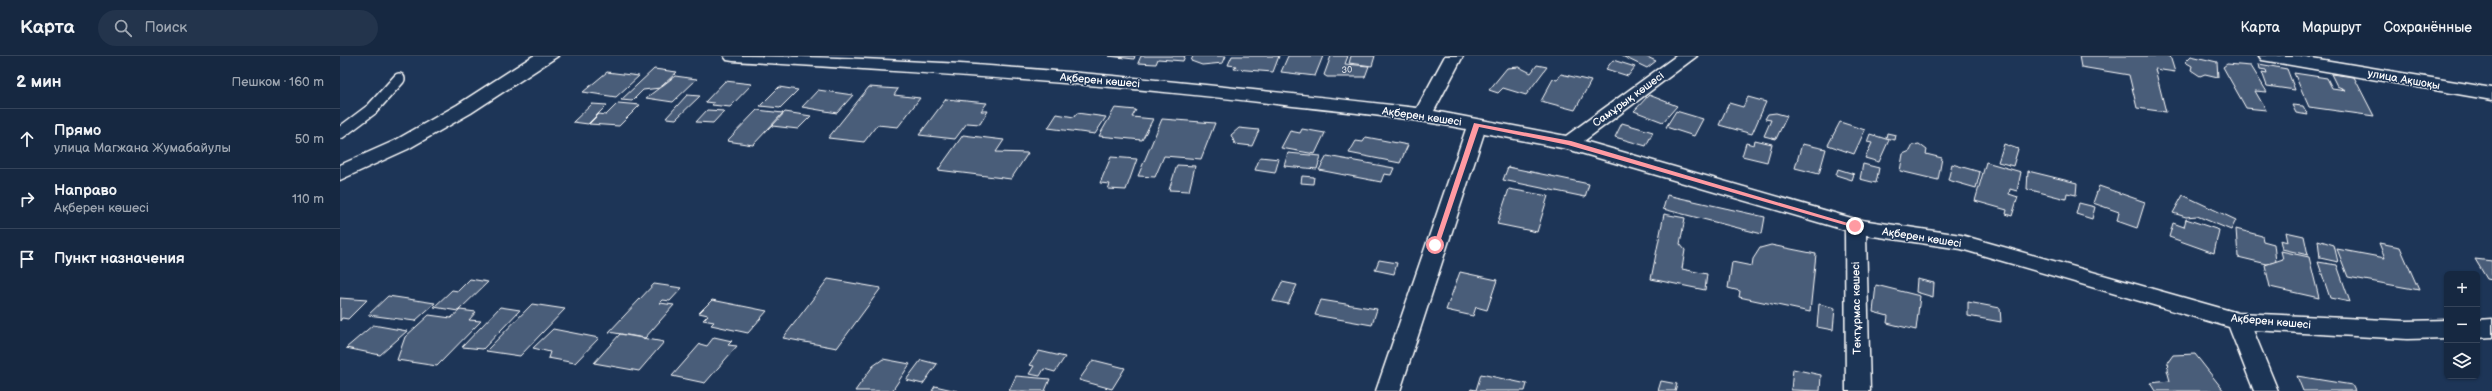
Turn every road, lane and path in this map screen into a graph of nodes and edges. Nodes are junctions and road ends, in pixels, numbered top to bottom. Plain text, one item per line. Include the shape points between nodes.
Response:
1 (549, 56) edge
2 (733, 56) edge
3 (1454, 56) edge
4 (1688, 56) edge
5 (2268, 56) edge
6 (968, 62) edge
7 (399, 79) dead end
8 (2492, 94) edge
9 (1423, 115) junction
10 (1476, 125) junction
11 (340, 133) edge
12 (1569, 143) junction
13 (340, 173) edge
14 (1855, 226) junction
15 (2238, 321) junction
16 (2492, 328) edge
17 (2444, 329) edge
18 (2480, 329) edge
19 (1388, 391) edge
20 (1858, 391) edge
21 (2266, 391) edge

1 - 13 street via 536,61 464,109 401,145
2 - 6 street, Ақберен көшесі
3 - 9 street
4 - 12 street, Самұрық көшесі
5 - 8 street, улица Ақшоқы
6 - 9 street, Ақберен көшесі
7 - 11 lane via 367,114
9 - 10 street, Ақберен көшесі
10 - 12 street, Ақберен көшесі
10 - 19 street
12 - 14 street, Ақберен көшесі
14 - 15 street, Ақберен көшесі via 1961,242
14 - 20 street, Тектұрмас көшесі
15 - 17 street, Ақберен көшесі via 2407,330
15 - 21 street
16 - 18 street

